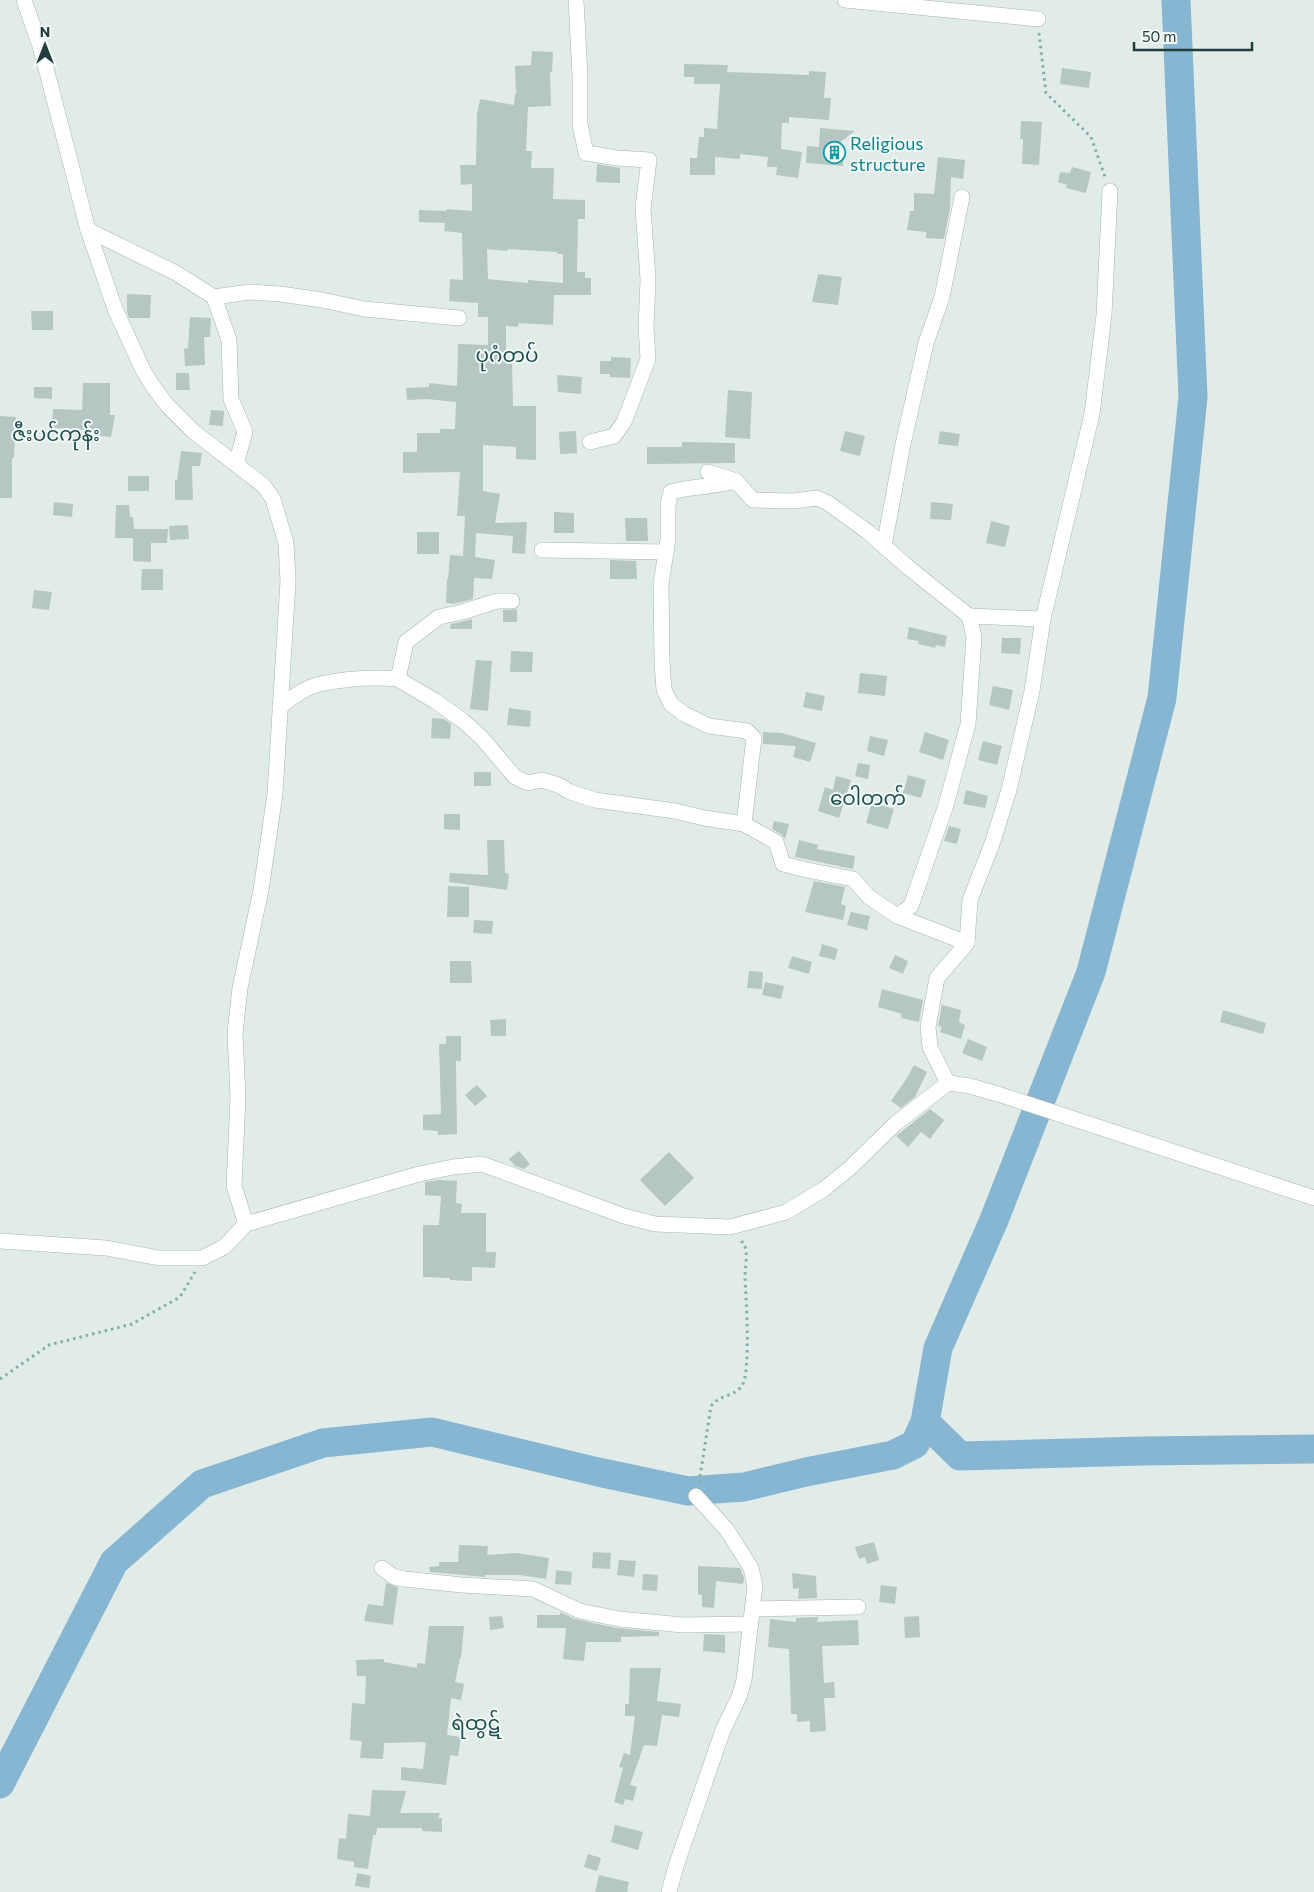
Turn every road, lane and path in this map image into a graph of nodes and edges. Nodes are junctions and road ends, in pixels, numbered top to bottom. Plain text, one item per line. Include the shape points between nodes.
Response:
1 (24, 0) edge
2 (576, 0) edge
3 (845, 0) edge
4 (1038, 19) joint
5 (1110, 190) joint
6 (962, 197) dead end
7 (88, 230) junction
8 (214, 297) junction
9 (459, 318) dead end
10 (590, 442) dead end
11 (236, 464) junction
12 (708, 472) dead end
13 (736, 481) junction
14 (884, 546) junction
15 (542, 550) dead end
16 (666, 552) junction
17 (512, 601) dead end
18 (968, 616) junction
19 (1043, 619) junction
20 (398, 678) junction
21 (280, 707) junction
22 (744, 824) junction
23 (897, 916) junction
24 (967, 943) junction
25 (948, 1083) junction
26 (1314, 1198) edge
27 (246, 1224) junction
28 (730, 1228) junction
29 (0, 1241) edge
30 (202, 1258) junction
31 (0, 1379) edge
32 (696, 1496) joint
33 (382, 1568) dead end
34 (858, 1607) dead end
35 (753, 1608) junction
36 (750, 1624) junction
37 (669, 1892) edge

1 - 7 street via 41,49
2 - 10 street via 580,124 586,153 649,160 643,208 648,278 648,360 624,422 614,436
3 - 4 street
4 - 5 path via 1046,93 1091,138
5 - 19 street via 1104,315 1092,414
6 - 14 street via 942,297 926,343
7 - 8 street via 176,273
7 - 11 street via 114,309 152,385 194,432
8 - 9 street via 249,292 280,294 364,309
8 - 11 street via 229,340 231,399 245,432
11 - 21 street via 264,486 273,499 286,543 288,581
12 - 13 street
13 - 14 street via 753,500 817,498 849,517
13 - 16 street via 670,492
14 - 18 street
15 - 16 street
16 - 22 street via 661,584 664,690 672,704 684,714 709,726 747,731 754,738
17 - 20 street via 497,601 439,617 406,642
18 - 19 street
18 - 23 street via 974,637 968,724 946,804 911,906
19 - 24 street via 1032,690 1009,790 970,900
20 - 21 street via 319,684
20 - 22 street via 462,720 515,777 528,783 542,780 594,800
21 - 27 street via 275,794 235,1033 238,1096 234,1186
22 - 23 street via 776,842 783,864 854,880 869,897
23 - 24 street
24 - 25 street via 937,978 928,1027 930,1047
25 - 26 street via 1000,1095
25 - 28 street via 895,1124 824,1189 786,1212
27 - 28 street via 419,1174 482,1164 656,1224
27 - 30 street via 224,1247
28 - 32 path via 746,1250 747,1353 744,1378 742,1386 711,1406
29 - 30 street via 106,1248 159,1258
30 - 31 path via 180,1297 132,1324 49,1345
32 - 35 street via 727,1530 751,1568 755,1586
33 - 36 street via 406,1579 533,1589 580,1611 619,1619 683,1625
34 - 35 street
35 - 36 street
36 - 37 street via 739,1697 723,1730

